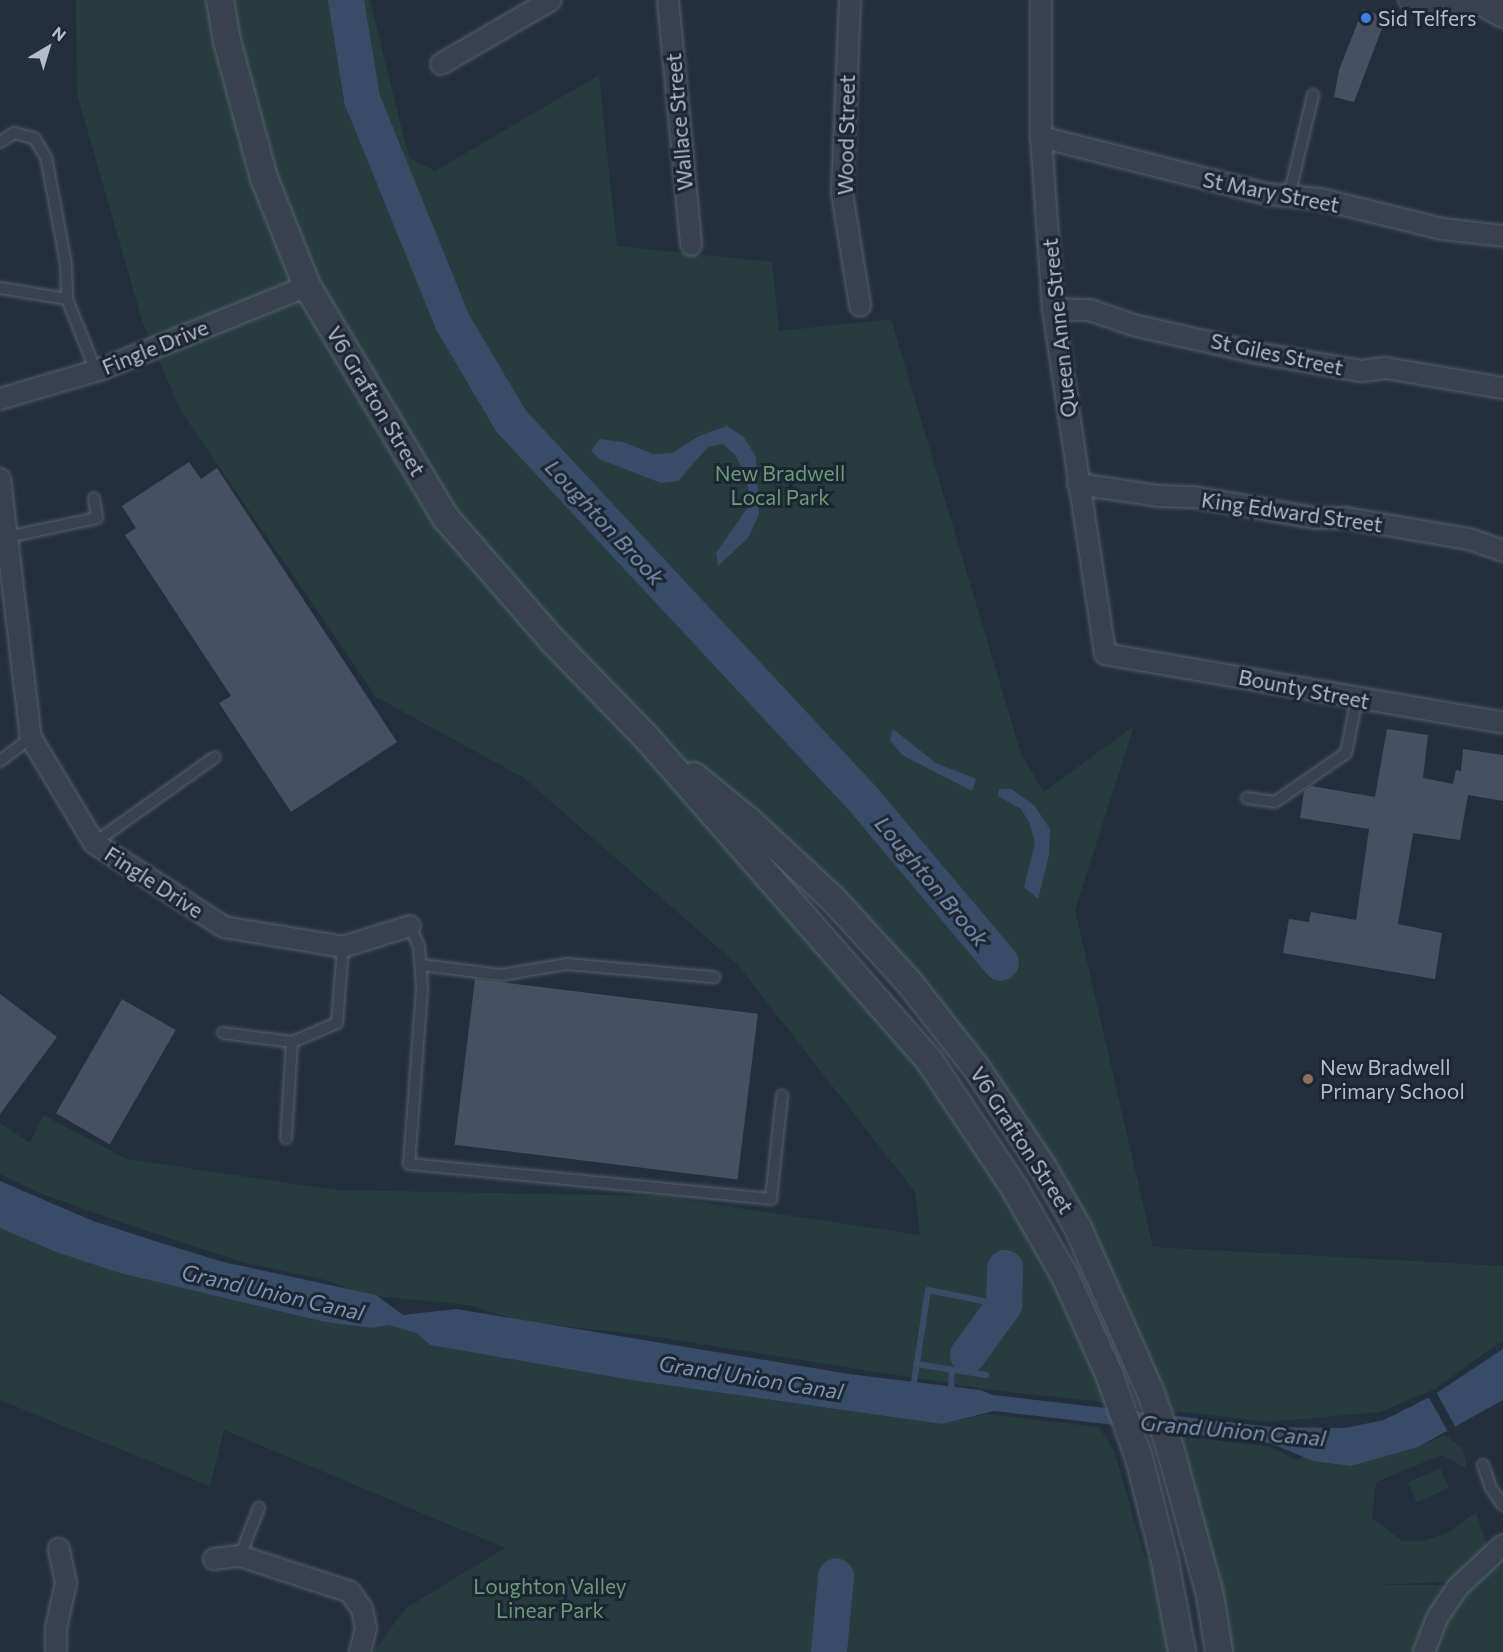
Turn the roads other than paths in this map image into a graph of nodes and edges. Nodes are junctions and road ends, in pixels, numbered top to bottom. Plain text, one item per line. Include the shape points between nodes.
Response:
1 (220, 0) edge
2 (551, 0) edge
3 (668, 0) edge
4 (850, 0) edge
5 (1041, 0) edge
6 (1409, 0) edge
7 (1479, 0) edge
8 (1503, 14) edge
9 (441, 64) dead end
10 (1313, 95) dead end
11 (1041, 137) junction
12 (0, 142) edge
13 (1289, 196) junction
14 (1503, 236) edge
15 (691, 245) dead end
16 (307, 286) junction
17 (0, 288) edge
18 (67, 299) junction
19 (860, 306) dead end
20 (1053, 309) junction
21 (96, 371) junction
22 (1503, 388) edge
23 (0, 399) edge
24 (0, 479) edge
25 (1078, 484) junction
26 (94, 498) dead end
27 (7, 537) junction
28 (1503, 551) edge
29 (1105, 654) joint
30 (1357, 699) junction
31 (1503, 723) edge
32 (31, 738) junction
33 (647, 738) junction
34 (215, 757) dead end
35 (1, 763) edge
36 (1247, 798) dead end
37 (94, 843) junction
38 (411, 926) joint
39 (343, 947) junction
40 (422, 965) junction
41 (714, 977) dead end
42 (223, 1033) dead end
43 (292, 1042) junction
44 (782, 1096) dead end
45 (286, 1138) dead end
46 (1483, 1465) dead end
47 (1503, 1505) edge
48 (259, 1508) dead end
49 (1503, 1545) edge
50 (59, 1549) dead end
51 (240, 1556) junction
52 (214, 1559) dead end
53 (56, 1652) edge
54 (360, 1652) edge
55 (1182, 1652) edge
56 (1219, 1652) edge
57 (1424, 1652) edge

1 - 16 street, V6 Grafton Street via 227,41 264,178
2 - 9 street
3 - 15 street, Wallace Street
4 - 19 street, Wood Street via 842,193
5 - 11 street, Queen Anne Street
6 - 7 street via 1426,7
7 - 8 street
10 - 13 lane
11 - 13 street, St Mary Street via 1149,166
11 - 20 street, Queen Anne Street
12 - 18 lane via 14,133 34,138 46,157 66,264
13 - 14 street, St Mary Street via 1320,199 1442,229
16 - 21 street, Fingle Drive
16 - 33 street, V6 Grafton Street via 446,518 552,640
17 - 18 lane
18 - 21 lane
20 - 22 street, St Giles Street via 1090,310 1133,325 1257,353 1361,371 1386,368
20 - 25 street, Queen Anne Street
21 - 23 street, Fingle Drive
24 - 27 street, Fingle Drive
25 - 28 street, King Edward Street via 1158,496 1194,497 1314,518 1346,518 1469,539
25 - 29 street, Queen Anne Street
26 - 27 lane via 97,518
27 - 32 street, Fingle Drive
29 - 30 street, Bounty Street
30 - 31 street, Bounty Street
30 - 36 lane via 1346,753 1275,802
32 - 35 lane
32 - 37 street, Fingle Drive
33 - 55 street, V6 Grafton Street via 929,1060 1014,1187 1065,1276 1109,1374 1139,1458 1165,1561
33 - 56 street, V6 Grafton Street via 748,820 840,907 908,981 977,1069 1042,1166 1078,1228 1150,1391 1170,1448 1210,1595
34 - 37 lane
37 - 39 street, Fingle Drive via 224,927
38 - 39 street, Fingle Drive
38 - 40 lane
39 - 43 lane via 336,1023
40 - 41 lane via 501,975 567,964
40 - 44 lane via 409,1164 771,1199
42 - 43 lane
43 - 45 lane
46 - 47 lane via 1491,1488
48 - 51 lane
49 - 57 street via 1457,1588 1437,1618
50 - 53 street via 66,1583 56,1628
51 - 52 street
51 - 54 street via 350,1592 362,1609 366,1628

